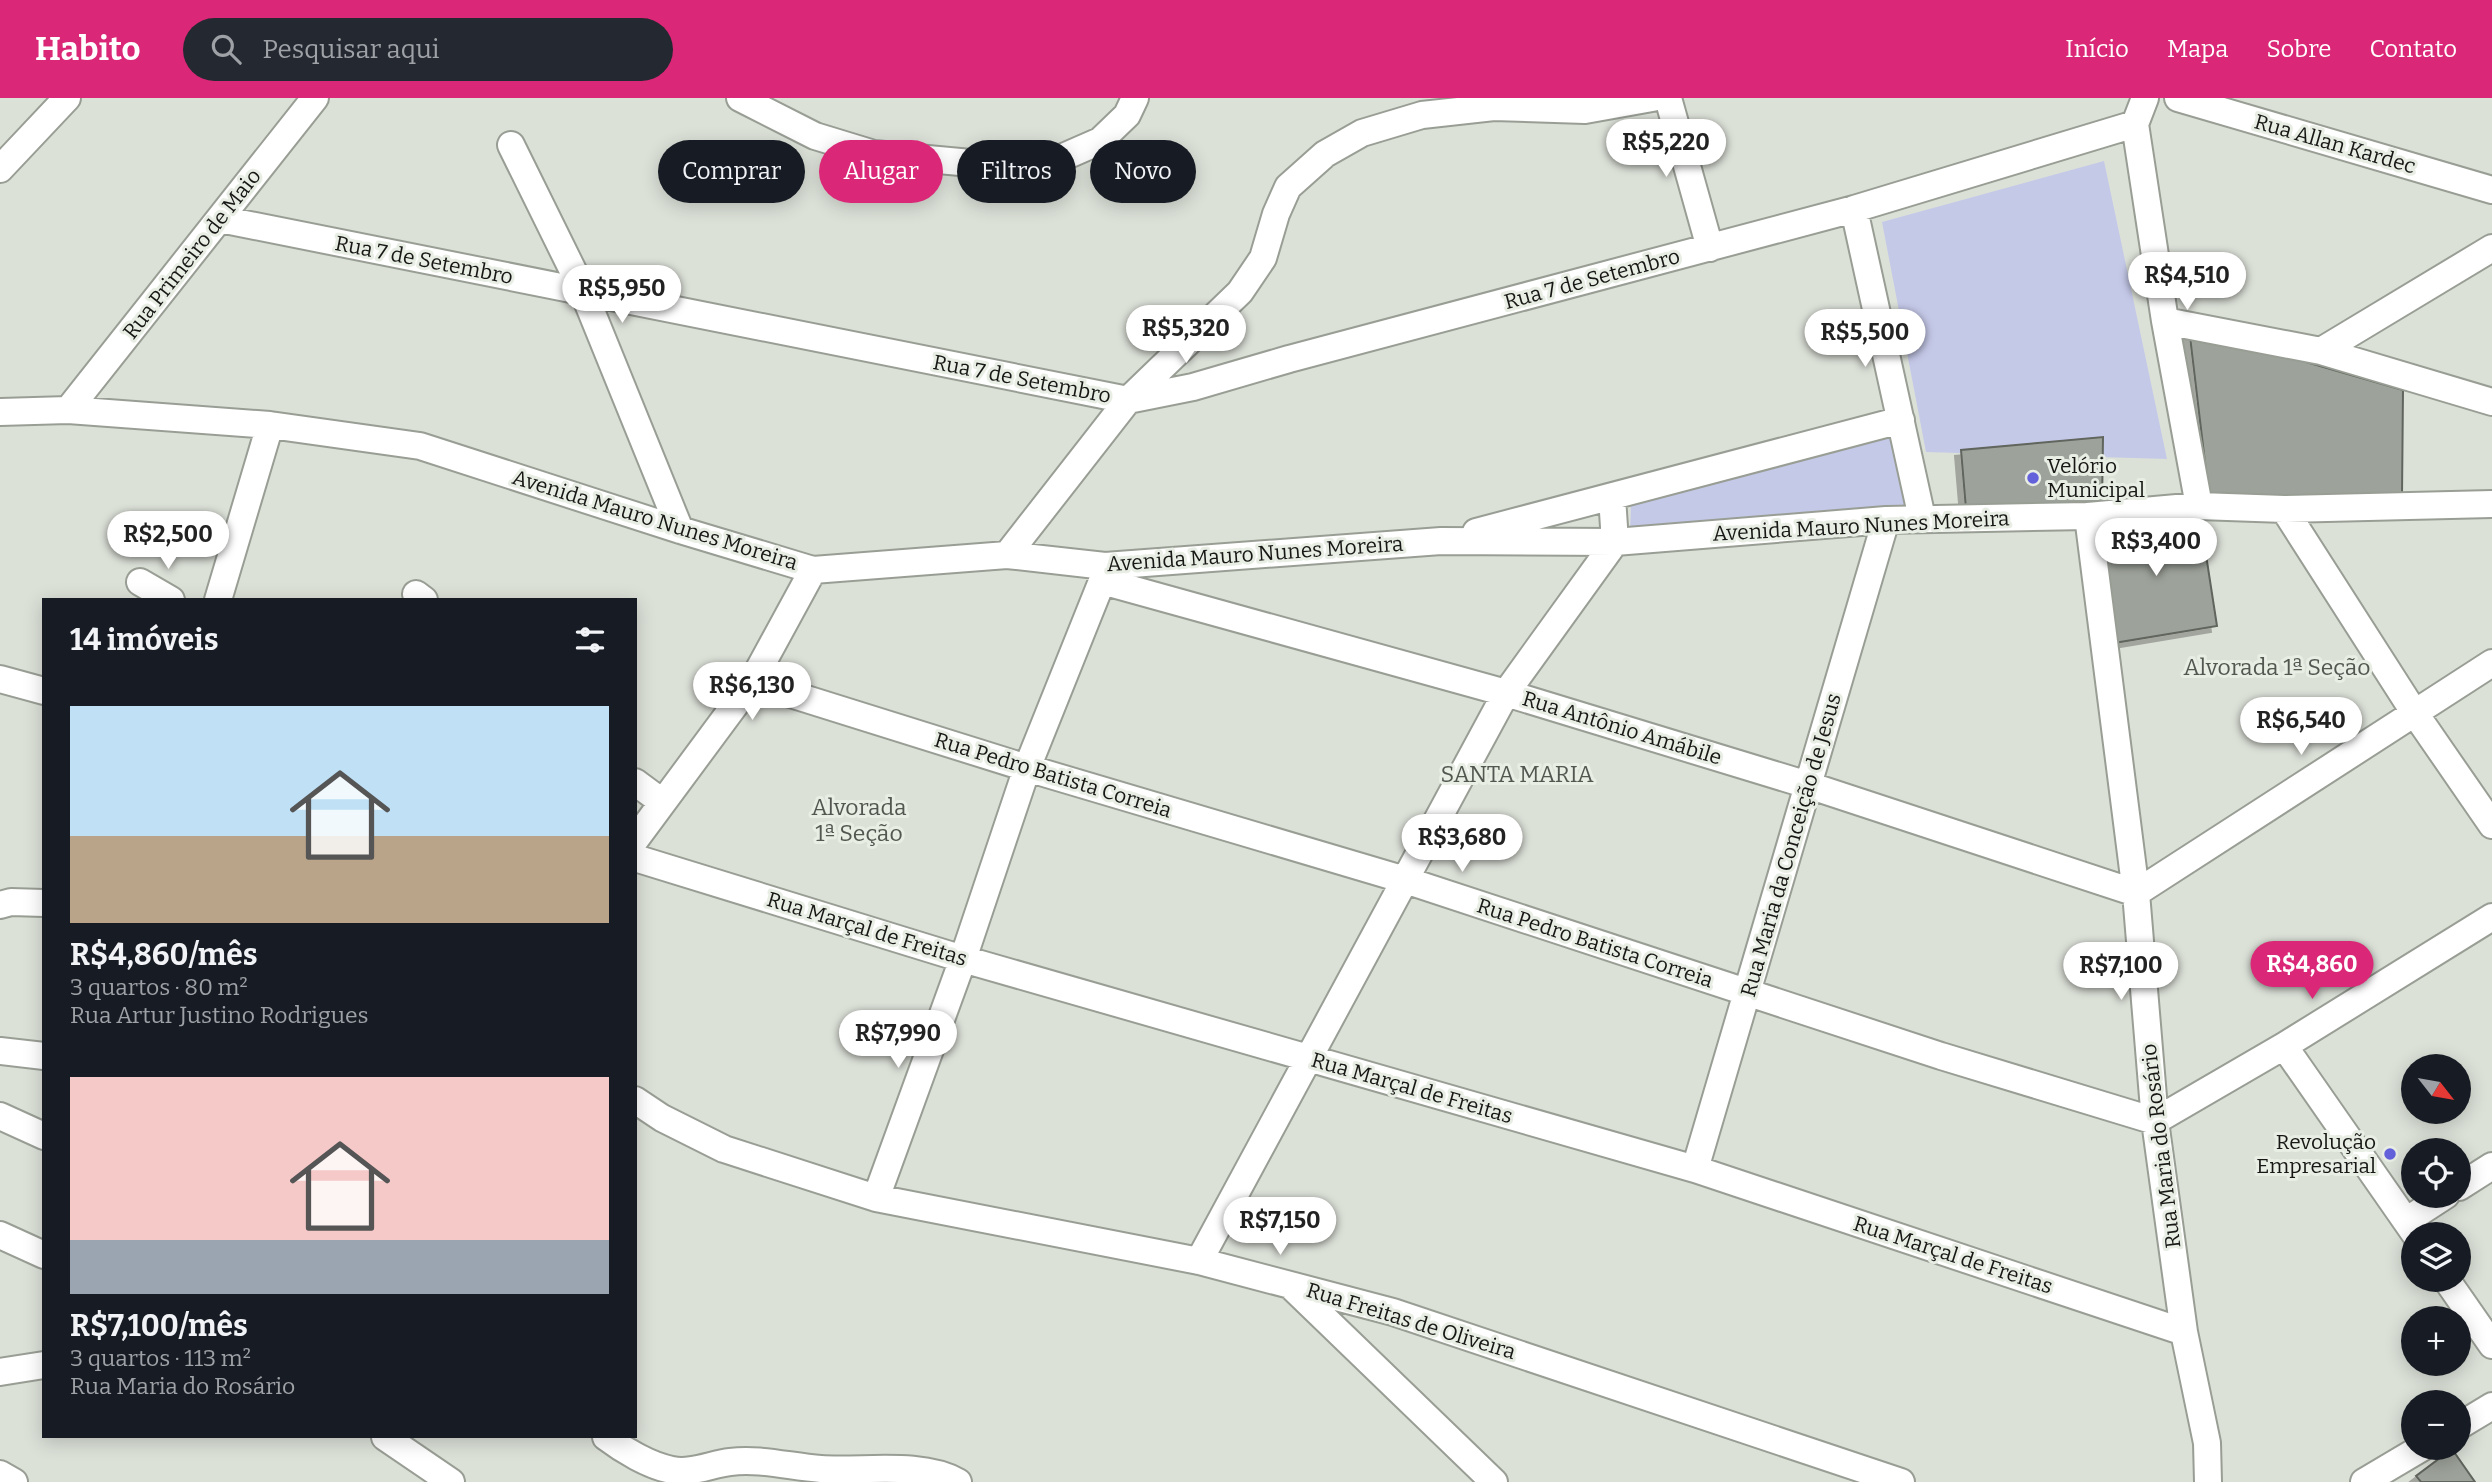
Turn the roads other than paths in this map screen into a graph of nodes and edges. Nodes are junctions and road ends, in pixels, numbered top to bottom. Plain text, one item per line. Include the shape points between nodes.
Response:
1 (67, 98) edge
2 (315, 98) edge
3 (740, 98) edge
4 (1135, 98) edge
5 (1651, 98) edge
6 (1668, 98) edge
7 (2145, 98) edge
8 (2178, 98) edge
9 (2135, 124) junction
10 (511, 145) dead end
11 (0, 169) edge
12 (2492, 190) edge
13 (1854, 209) junction
14 (220, 219) junction
15 (1710, 248) junction
16 (2492, 248) edge
17 (583, 292) junction
18 (2165, 321) junction
19 (2321, 351) junction
20 (1128, 400) junction
21 (2492, 402) edge
22 (68, 410) junction
23 (0, 412) edge
24 (1900, 420) junction
25 (270, 425) junction
26 (1612, 497) junction
27 (2492, 504) edge
28 (2199, 506) junction
29 (2284, 509) junction
30 (2088, 516) junction
31 (1922, 518) junction
32 (1886, 520) junction
33 (680, 530) junction
34 (1441, 541) junction
35 (1615, 542) junction
36 (1007, 555) junction
37 (813, 570) junction
38 (1104, 574) junction
39 (140, 582) dead end
40 (168, 598) edge
41 (219, 598) edge
42 (2492, 663) edge
43 (0, 679) edge
44 (752, 682) junction
45 (42, 690) edge
46 (1506, 693) junction
47 (2414, 712) junction
48 (1027, 768) junction
49 (637, 783) edge
50 (1808, 785) junction
51 (662, 802) junction
52 (2492, 825) edge
53 (637, 837) edge
54 (637, 859) edge
55 (1405, 880) junction
56 (2136, 893) junction
57 (42, 903) edge
58 (0, 905) edge
59 (2492, 917) edge
60 (963, 959) junction
61 (1748, 993) junction
62 (2284, 1046) junction
63 (0, 1051) edge
64 (42, 1056) edge
65 (1308, 1058) junction
66 (637, 1101) edge
67 (0, 1116) edge
68 (2155, 1121) junction
69 (42, 1135) edge
70 (2492, 1166) edge
71 (1695, 1169) junction
72 (2471, 1179) edge
73 (876, 1198) junction
74 (2431, 1208) edge
75 (2407, 1222) edge
76 (2416, 1222) edge
77 (0, 1235) edge
78 (42, 1254) edge
79 (1199, 1261) junction
80 (1289, 1284) junction
81 (2455, 1292) edge
82 (2184, 1332) junction
83 (2492, 1345) edge
84 (42, 1365) edge
85 (0, 1372) edge
86 (2492, 1406) edge
87 (2471, 1419) edge
88 (387, 1438) edge
89 (608, 1438) edge
90 (2401, 1460) edge
91 (0, 1474) edge
92 (14, 1482) edge
93 (451, 1482) edge
94 (958, 1482) edge
95 (1494, 1482) edge
96 (1901, 1482) edge
97 (2208, 1482) edge
98 (2364, 1482) edge

1 - 11 street
2 - 14 street, Rua Primeiro de Maio
3 - 4 street via 815,136 874,154 1036,169 1100,141 1127,115
5 - 20 street via 1585,110 1494,107 1422,115 1362,133 1325,154 1288,187 1263,258 1240,292
6 - 15 street
7 - 9 street
8 - 12 street, Rua Allan Kardec
9 - 13 street, Rua 7 de Setembro
9 - 18 street
10 - 17 street
13 - 15 street, Rua 7 de Setembro
13 - 24 street
14 - 17 street, Rua 7 de Setembro
14 - 22 street, Rua Primeiro de Maio
15 - 20 street, Rua 7 de Setembro via 1193,387
16 - 19 street
17 - 20 street, Rua 7 de Setembro
17 - 33 street
18 - 19 street
18 - 28 street
19 - 21 street
20 - 36 street
22 - 23 street, Avenida Mauro Nunes Moreira
22 - 25 street, Avenida Mauro Nunes Moreira
24 - 26 street, Avenida Mauro Nunes Moreira
24 - 31 street
25 - 33 street, Avenida Mauro Nunes Moreira via 420,446
25 - 41 street
26 - 34 street, Avenida Mauro Nunes Moreira
26 - 35 street
27 - 29 street, Avenida Mauro Nunes Moreira
28 - 29 street, Avenida Mauro Nunes Moreira
28 - 30 street, Avenida Mauro Nunes Moreira
29 - 47 street
30 - 31 street, Avenida Mauro Nunes Moreira
30 - 56 street, Rua Maria do Rosário
31 - 32 street, Avenida Mauro Nunes Moreira
32 - 35 street, Avenida Mauro Nunes Moreira
32 - 50 street, Rua Maria da Conceição de Jesus
33 - 37 street, Avenida Mauro Nunes Moreira
34 - 35 street, Avenida Mauro Nunes Moreira
34 - 38 street, Avenida Mauro Nunes Moreira
35 - 46 street
36 - 37 street, Avenida Mauro Nunes Moreira
36 - 38 street, Avenida Mauro Nunes Moreira
37 - 44 street
38 - 46 street, Rua Antônio Amábile
38 - 48 street
39 - 40 street
42 - 47 street
43 - 45 street
44 - 48 street, Rua Pedro Batista Correia
44 - 51 street
46 - 50 street, Rua Antônio Amábile
46 - 55 street
47 - 52 street
47 - 56 street
48 - 55 street, Rua Pedro Batista Correia
48 - 60 street
49 - 51 street
50 - 56 street, Rua Antônio Amábile
50 - 61 street, Rua Maria da Conceição de Jesus
51 - 53 street
54 - 60 street, Rua Marçal de Freitas
55 - 61 street, Rua Pedro Batista Correia
55 - 65 street
56 - 68 street, Rua Maria do Rosário
57 - 58 street
59 - 62 street
60 - 65 street, Rua Marçal de Freitas
60 - 73 street
61 - 68 street, Rua Pedro Batista Correia
61 - 71 street, Rua Maria da Conceição de Jesus
62 - 68 street
62 - 75 street
63 - 64 street
65 - 71 street, Rua Marçal de Freitas
65 - 79 street
66 - 73 street, Rua Freitas de Oliveira via 723,1149
67 - 69 street
68 - 82 street, Rua Maria do Rosário
70 - 72 street
71 - 82 street, Rua Marçal de Freitas
73 - 79 street, Rua Freitas de Oliveira
74 - 76 street
77 - 78 street
79 - 80 street, Rua Freitas de Oliveira
80 - 95 street
80 - 96 street, Rua Freitas de Oliveira via 1393,1312
81 - 83 street
82 - 97 street, Rua Maria do Rosário via 2207,1443
84 - 85 street
86 - 87 street
88 - 93 street
89 - 94 street via 673,1470 732,1461 905,1470
90 - 98 street
91 - 92 street

